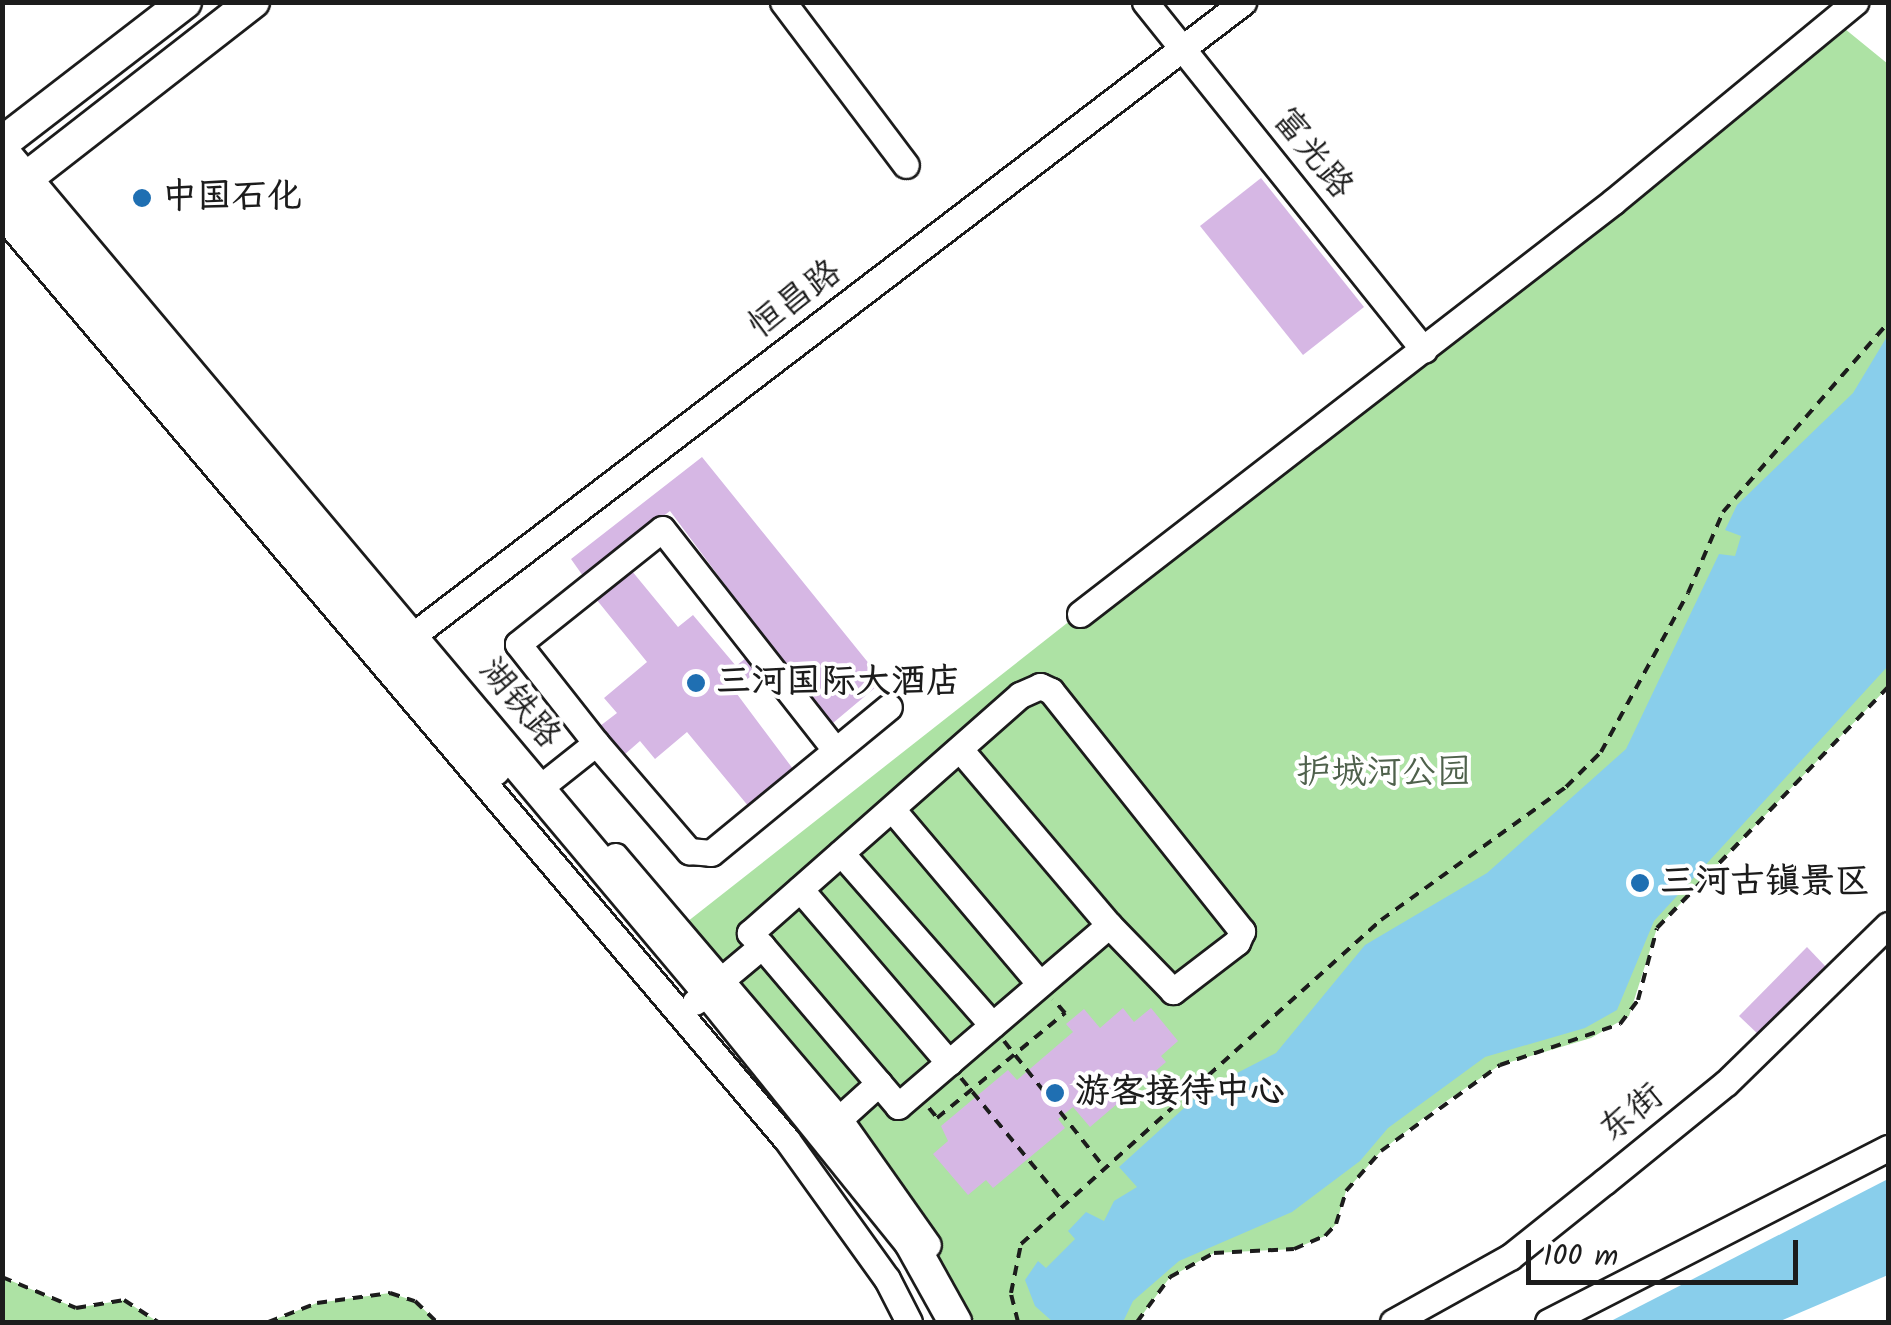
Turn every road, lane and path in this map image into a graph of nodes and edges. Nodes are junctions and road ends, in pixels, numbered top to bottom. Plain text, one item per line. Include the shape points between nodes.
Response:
1 (185, 2) edge
2 (253, 2) edge
3 (783, 2) edge
4 (1145, 2) edge
5 (1243, 2) edge
6 (1855, 2) edge
7 (1184, 50) junction
8 (4, 144) edge
9 (906, 165) dead end
10 (13, 191) edge
11 (1888, 323) edge
12 (1424, 350) junction
13 (1080, 614) dead end
14 (408, 639) junction
15 (1888, 687) edge
16 (888, 707) dead end
17 (596, 742) junction
18 (960, 749) junction
19 (836, 750) junction
20 (544, 784) junction
21 (892, 809) junction
22 (841, 853) junction
23 (800, 889) junction
24 (1888, 925) edge
25 (1108, 926) junction
26 (762, 946) junction
27 (1040, 984) junction
28 (708, 991) junction
29 (1065, 1013) dead end
30 (992, 1026) junction
31 (1014, 1054) junction
32 (949, 1063) junction
33 (879, 1083) junction
34 (971, 1089) junction
35 (937, 1118) dead end
36 (825, 1132) junction
37 (1888, 1148) edge
38 (1105, 1168) junction
39 (1065, 1204) junction
40 (2, 1277) edge
41 (158, 1322) edge
42 (268, 1322) edge
43 (437, 1322) edge
44 (909, 1322) edge
45 (938, 1322) edge
46 (955, 1322) edge
47 (966, 1322) edge
48 (1018, 1322) edge
49 (1136, 1322) edge
50 (1394, 1322) edge
51 (1548, 1322) edge

1 - 8 main road
2 - 10 main road
3 - 9 street
4 - 7 street, 富光路
5 - 7 street, 恒昌路
6 - 12 street
7 - 12 street, 富光路
7 - 14 street, 恒昌路
8 - 10 main road, 湖铁路
10 - 14 main road, 湖铁路
10 - 44 street via 786,1140 876,1264
11 - 38 path via 1739,488 1602,752 1566,787 1381,920
12 - 13 street
14 - 20 main road, 湖铁路
14 - 28 main road, 湖铁路
15 - 49 path via 1657,928 1638,1000 1620,1024 1500,1065 1380,1151 1346,1190 1336,1224 1325,1236 1294,1249 1214,1253 1170,1277
16 - 19 street
17 - 19 street via 689,851 701,854
17 - 19 street via 518,644 662,529
17 - 20 street
18 - 21 street
18 - 25 street
18 - 25 street via 1029,688 1050,691 1242,930 1237,942 1172,991
20 - 28 main road, 湖铁路
21 - 22 street
21 - 27 street
22 - 23 street
22 - 30 street
23 - 26 street via 750,933
23 - 32 street
24 - 50 street, 东街 via 1726,1083 1510,1258
25 - 27 street
26 - 28 street
26 - 33 street
27 - 30 street
28 - 36 main road, 湖铁路
29 - 31 path
30 - 31 path
30 - 32 street
31 - 34 path
31 - 38 path
32 - 33 street via 898,1106
32 - 34 path
33 - 36 street
34 - 35 path
34 - 39 path
36 - 45 main road, 湖铁路
36 - 46 main road, 湖铁路 via 910,1241
36 - 47 street via 922,1233
37 - 51 street
38 - 39 path
39 - 48 path via 1016,1253 1012,1293
40 - 41 path via 76,1308 124,1300
42 - 43 path via 316,1303 390,1293

